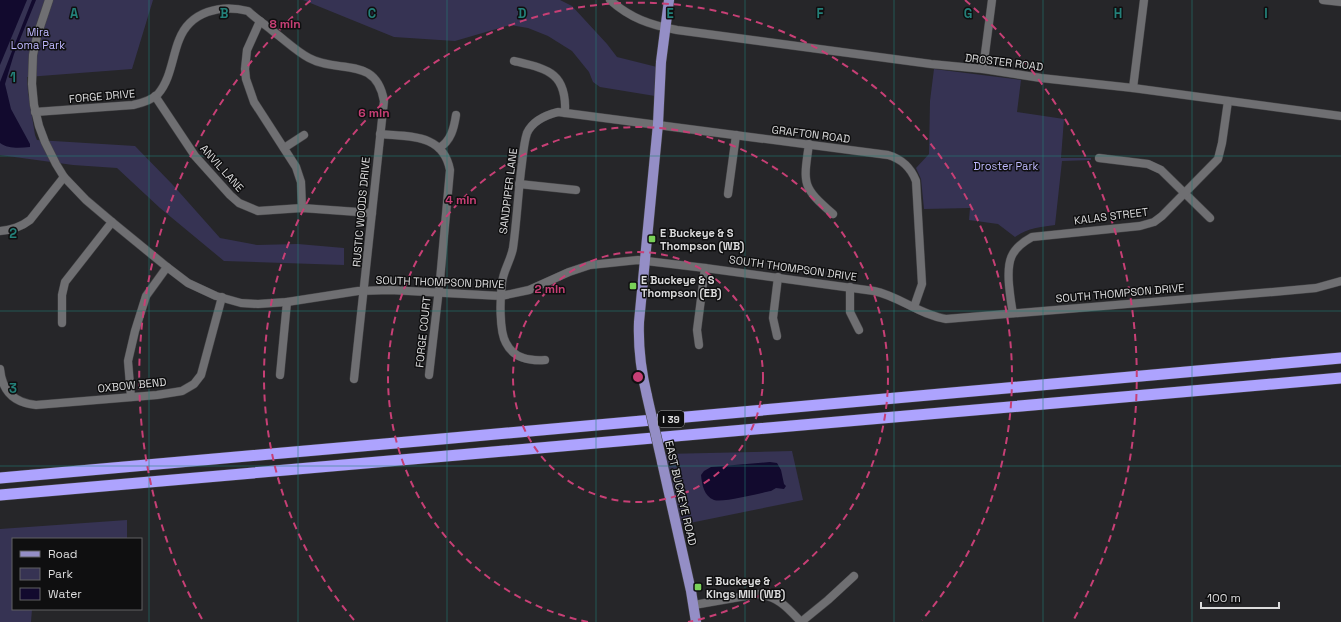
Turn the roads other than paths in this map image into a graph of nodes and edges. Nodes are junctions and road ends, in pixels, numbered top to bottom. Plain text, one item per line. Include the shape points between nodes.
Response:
1 (49, 0) edge
2 (610, 0) edge
3 (669, 0) edge
4 (675, 0) edge
5 (992, 0) edge
6 (1144, 0) edge
7 (1323, 0) edge
8 (1341, 2) edge
9 (260, 21) junction
10 (669, 28) junction
11 (514, 61) dead end
12 (984, 69) junction
13 (1133, 88) junction
14 (155, 96) junction
15 (1228, 101) junction
16 (35, 112) junction
17 (565, 112) junction
18 (456, 115) dead end
19 (1341, 116) edge
20 (658, 124) junction
21 (380, 134) junction
22 (304, 135) dead end
23 (736, 135) junction
24 (809, 144) junction
25 (284, 148) junction
26 (439, 148) junction
27 (1099, 158) dead end
28 (64, 177) junction
29 (519, 184) junction
30 (576, 190) dead end
31 (1185, 192) junction
32 (728, 194) dead end
33 (302, 208) junction
34 (372, 214) junction
35 (833, 214) dead end
36 (1210, 218) dead end
37 (112, 222) junction
38 (0, 231) edge
39 (642, 260) junction
40 (167, 268) junction
41 (705, 268) junction
42 (778, 277) junction
43 (1341, 281) edge
44 (850, 287) junction
45 (365, 291) junction
46 (438, 292) junction
47 (501, 296) junction
48 (222, 298) junction
49 (286, 302) junction
50 (914, 307) junction
51 (1013, 313) junction
52 (62, 323) dead end
53 (859, 330) dead end
54 (777, 336) dead end
55 (699, 345) dead end
56 (1341, 358) edge
57 (545, 360) dead end
58 (0, 369) edge
59 (280, 375) dead end
60 (429, 375) dead end
61 (1341, 378) edge
62 (354, 379) dead end
63 (131, 397) junction
64 (0, 478) edge
65 (0, 495) edge
66 (854, 576) dead end
67 (694, 605) junction
68 (696, 622) edge
69 (801, 622) edge

1 - 16 street, SOUTH THOMPSON DRIVE via 33,56
2 - 10 street, DROSTER ROAD via 631,16
3 - 10 main road, EAST BUCKEYE ROAD
4 - 10 main road, EAST BUCKEYE ROAD
5 - 12 street
6 - 13 street
7 - 8 street
9 - 14 street via 248,11 229,7 218,8 201,15 182,33 166,81
9 - 21 street via 310,59 358,68 372,77 382,92 384,102
9 - 25 street via 247,50 246,79 254,102
10 - 12 street, DROSTER ROAD via 967,69
10 - 20 main road, EAST BUCKEYE ROAD via 665,83
11 - 17 street via 539,67 555,76 564,89
12 - 13 street, DROSTER ROAD
13 - 15 street, DROSTER ROAD
14 - 16 street, FORGE DRIVE via 133,105
14 - 33 street, ANVIL LANE via 196,156 239,203 258,211
15 - 19 street, DROSTER ROAD
15 - 31 street, KALAS STREET via 1218,159
16 - 28 street, SOUTH THOMPSON DRIVE via 45,142
17 - 20 street, GRAFTON ROAD
17 - 29 street, SANDPIPER LANE via 545,115 527,133
18 - 26 street via 451,134
20 - 23 street, GRAFTON ROAD
20 - 39 main road, EAST BUCKEYE ROAD
21 - 26 street via 423,139
21 - 34 street, RUSTIC WOODS DRIVE
22 - 25 street
23 - 24 street, GRAFTON ROAD
23 - 32 street
24 - 35 street via 805,171 807,187
24 - 50 street, GRAFTON ROAD via 894,157 913,172 916,181 922,284
25 - 33 street via 299,175
26 - 46 street, FORGE COURT via 450,170
27 - 31 street via 1148,164 1166,173
28 - 37 street, SOUTH THOMPSON DRIVE
28 - 38 street via 30,220 15,229
29 - 30 street
29 - 47 street, SANDPIPER LANE via 513,248 502,282
31 - 36 street
31 - 51 street, KALAS STREET via 1154,222 1140,226 1032,237 1022,243 1012,255 1008,267
33 - 34 street, ANVIL LANE
34 - 45 street, RUSTIC WOODS DRIVE
37 - 40 street, SOUTH THOMPSON DRIVE
37 - 52 street via 65,282 62,295
39 - 41 street, SOUTH THOMPSON DRIVE
39 - 47 street, SOUTH THOMPSON DRIVE via 590,265 529,290
39 - 67 main road, EAST BUCKEYE ROAD, bridge via 635,304 636,357
40 - 48 street, SOUTH THOMPSON DRIVE via 188,282
40 - 63 street via 146,296 136,330 128,361
41 - 42 street, SOUTH THOMPSON DRIVE
41 - 55 street via 697,330
42 - 44 street, SOUTH THOMPSON DRIVE
42 - 54 street via 773,318
43 - 51 street, SOUTH THOMPSON DRIVE via 1316,288
44 - 50 street, SOUTH THOMPSON DRIVE via 884,293
44 - 53 street via 850,312
45 - 46 street, SOUTH THOMPSON DRIVE
45 - 49 street, SOUTH THOMPSON DRIVE
45 - 62 street, RUSTIC WOODS DRIVE
46 - 47 street, SOUTH THOMPSON DRIVE
46 - 60 street, FORGE COURT
47 - 57 street, SANDPIPER LANE via 502,335 505,343 522,358 532,361
48 - 49 street, SOUTH THOMPSON DRIVE via 249,304
48 - 63 street, OXBOW BEND via 199,379 182,391
49 - 59 street
50 - 51 street, SOUTH THOMPSON DRIVE via 946,319
56 - 64 highway, I 39 via 954,395
58 - 63 street, OXBOW BEND via 6,390 19,401 30,405
61 - 65 highway, I 39
66 - 69 street
67 - 68 main road, EAST BUCKEYE ROAD
67 - 69 street via 763,594 784,603

